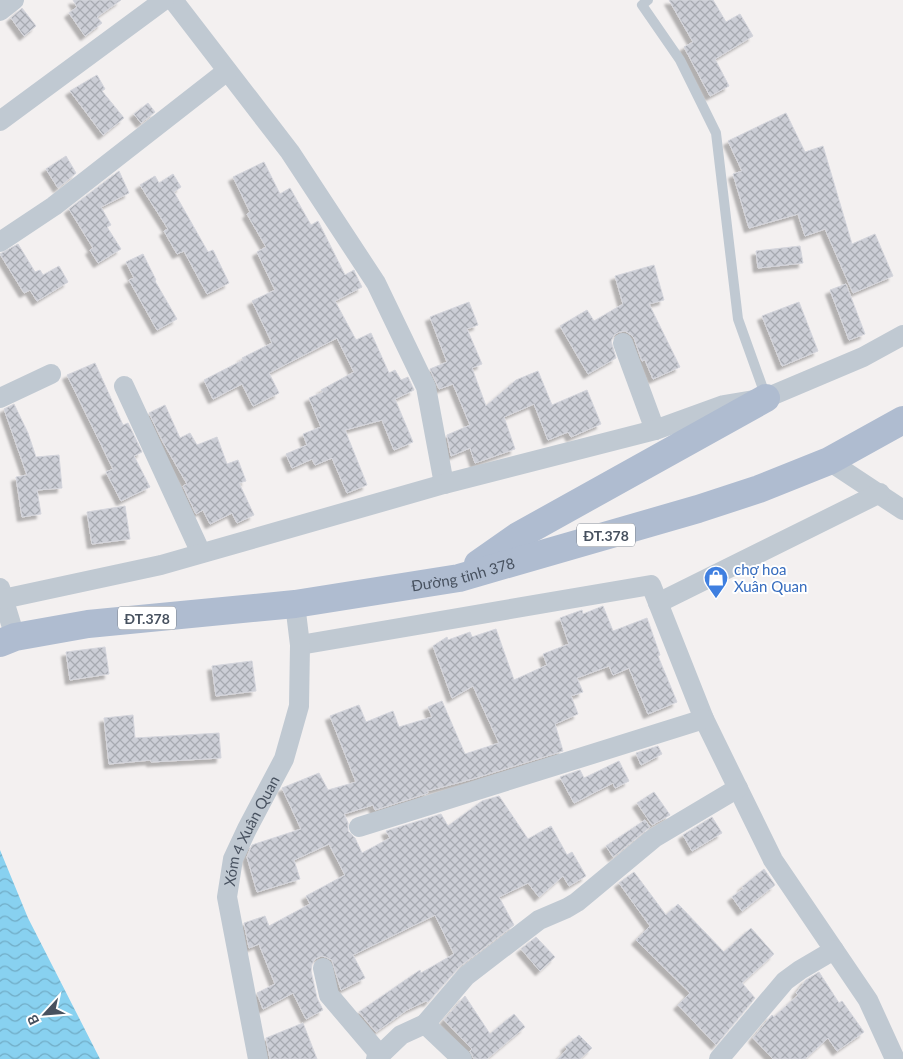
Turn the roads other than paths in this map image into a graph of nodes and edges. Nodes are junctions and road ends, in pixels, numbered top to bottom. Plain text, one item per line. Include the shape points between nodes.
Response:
1 (14, 0) edge
2 (164, 0) edge
3 (173, 0) edge
4 (648, 0) edge
5 (0, 11) edge
6 (227, 71) junction
7 (0, 121) edge
8 (0, 242) edge
9 (903, 335) edge
10 (623, 343) dead end
11 (51, 374) dead end
12 (124, 386) dead end
13 (0, 398) edge
14 (766, 398) junction
15 (903, 420) edge
16 (655, 430) junction
17 (829, 461) junction
18 (444, 484) junction
19 (880, 493) junction
20 (903, 510) edge
21 (202, 553) junction
22 (459, 578) junction
23 (2, 593) edge
24 (658, 603) junction
25 (295, 604) junction
26 (7, 640) edge
27 (300, 645) junction
28 (704, 719) junction
29 (738, 788) junction
30 (359, 827) dead end
31 (834, 950) junction
32 (323, 968) dead end
33 (426, 1024) junction
34 (378, 1057) edge
35 (258, 1059) edge
36 (462, 1059) edge
37 (719, 1059) edge
38 (895, 1059) edge

1 - 5 street
2 - 7 street
3 - 6 street
4 - 14 lane via 642,5 680,60 716,133 738,319
6 - 8 street via 54,206
6 - 18 street via 290,152 376,283 426,387
9 - 14 street via 863,357
10 - 16 street
11 - 13 street
12 - 21 street
14 - 16 street via 724,405
14 - 22 main road via 518,536
15 - 17 main road, Đường tỉnh 378 / ĐT.378
16 - 18 street
17 - 19 street
17 - 22 main road, Đường tỉnh 378 / ĐT.378 via 706,506
18 - 21 street
19 - 20 street
19 - 24 street
21 - 23 street via 161,565
22 - 25 main road, Đường tỉnh 378 / ĐT.378
23 - 26 street
24 - 27 street via 651,585
24 - 28 street
25 - 26 main road, Đường tỉnh 378 / ĐT.378 via 88,624
25 - 27 street, Xóm 4 Xuân Quan
27 - 35 street, Xóm 4 Xuân Quan via 299,706 284,759 233,859 227,897
28 - 29 street
28 - 30 street
29 - 31 street via 773,860
29 - 33 street via 654,838 577,902 532,925 466,976
31 - 37 street via 785,981
31 - 38 street via 868,1000
32 - 34 street via 329,995
33 - 34 street via 400,1035
33 - 36 street

